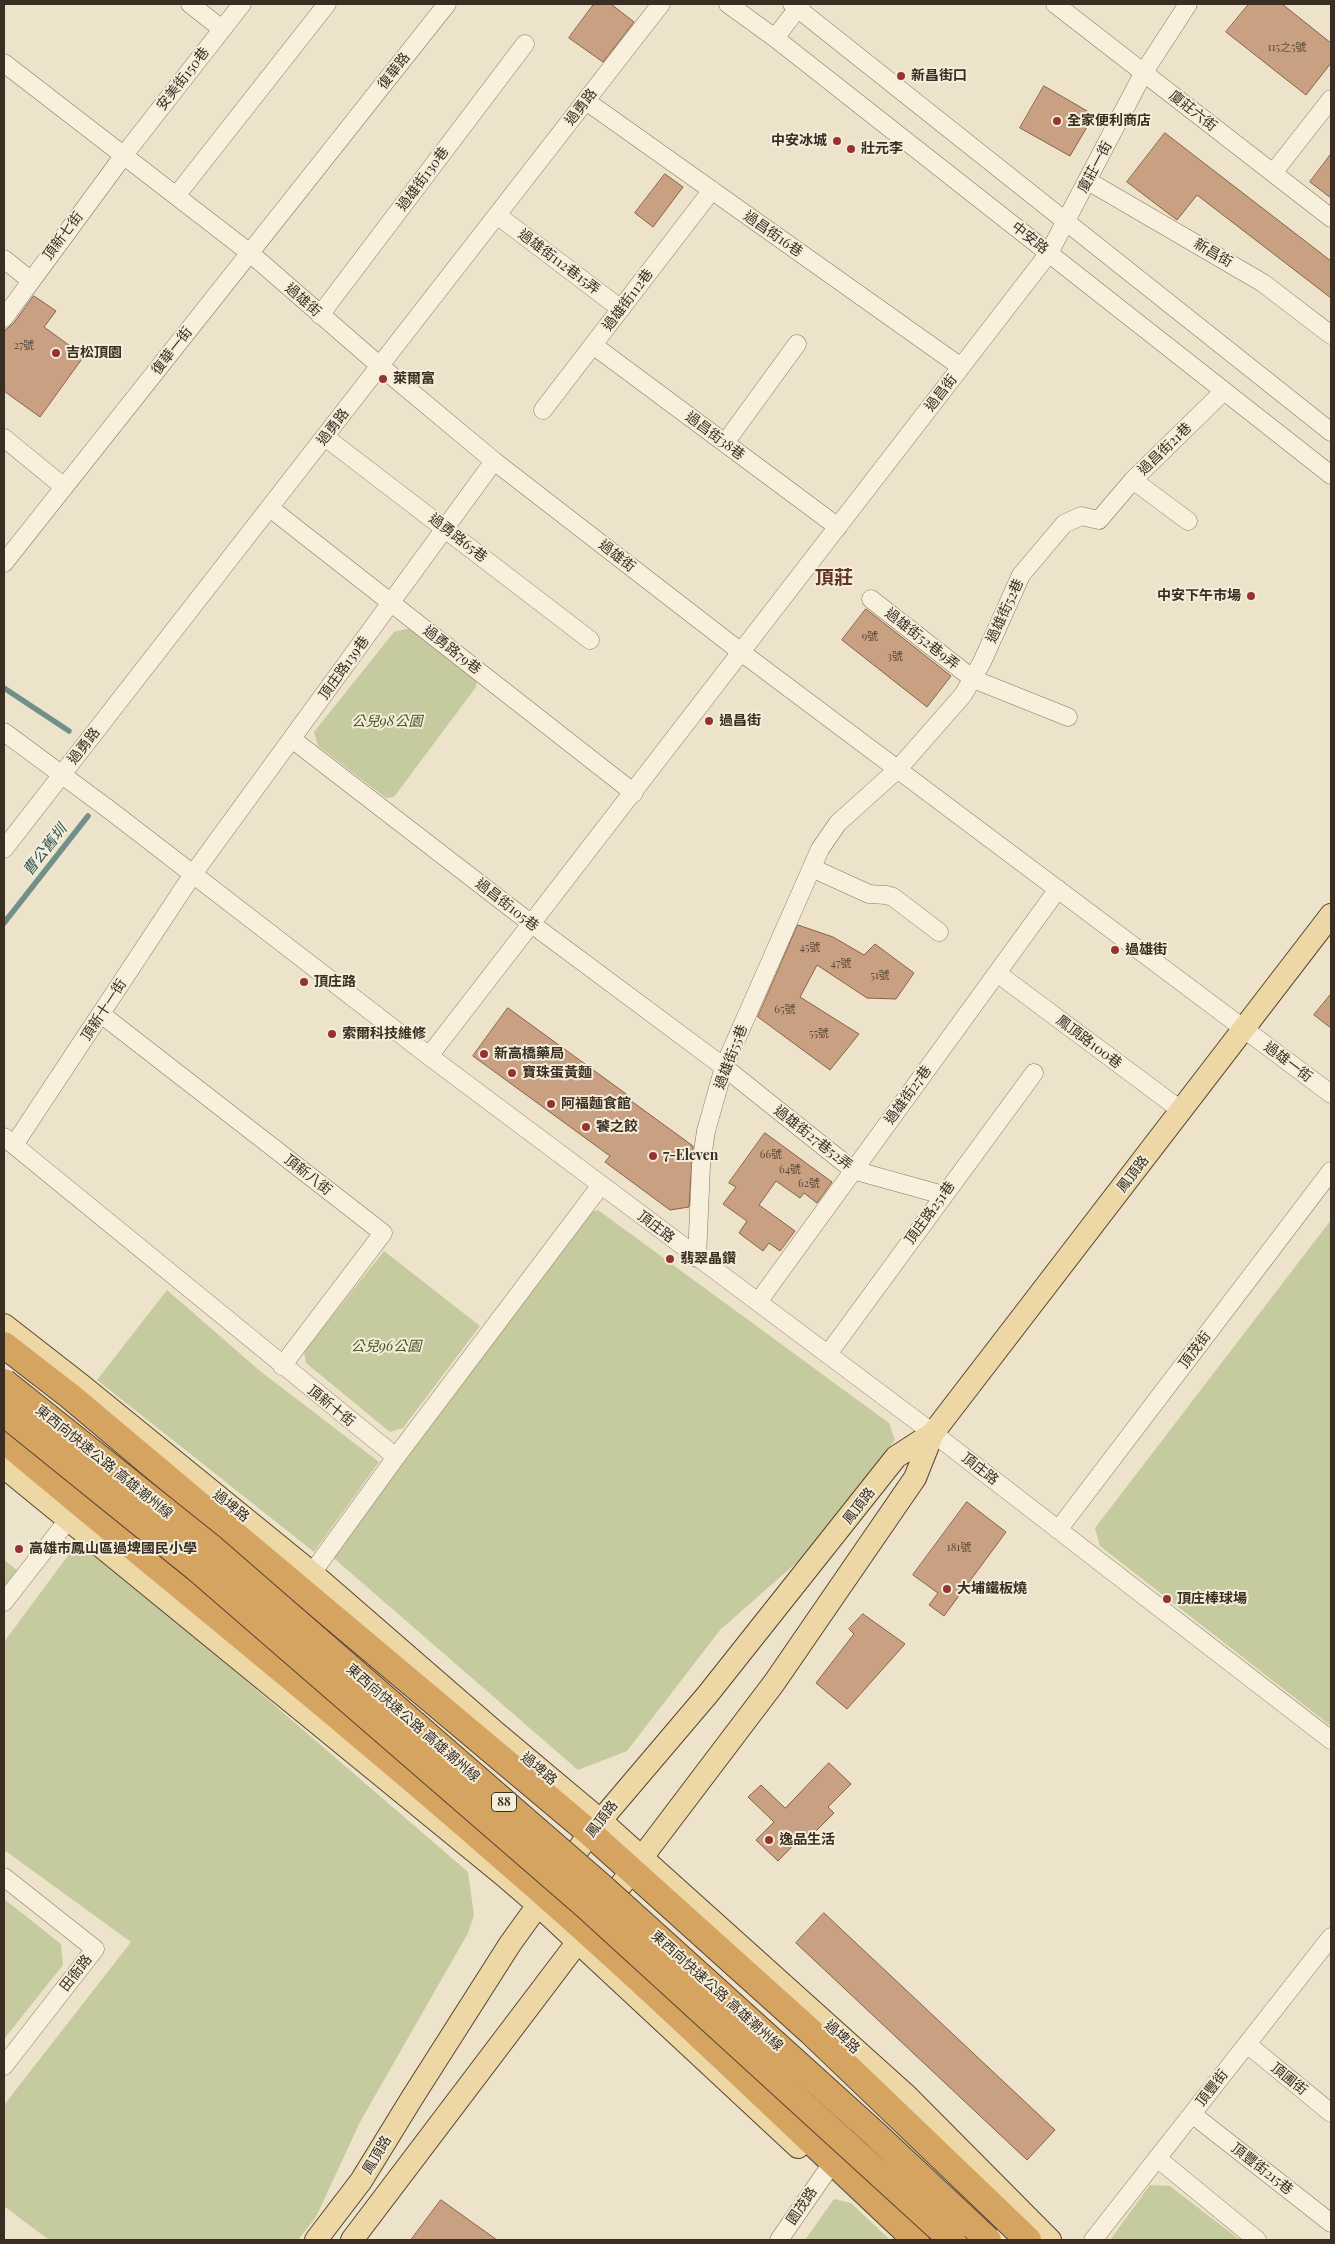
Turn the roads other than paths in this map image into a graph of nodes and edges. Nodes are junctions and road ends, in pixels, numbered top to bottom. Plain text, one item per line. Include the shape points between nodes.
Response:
1 (190, 4) edge
2 (242, 4) edge
3 (327, 4) edge
4 (447, 4) edge
5 (661, 4) edge
6 (728, 4) edge
7 (1188, 4) edge
8 (797, 5) edge
9 (1059, 5) edge
10 (222, 29) junction
11 (775, 38) junction
12 (525, 44) dead end
13 (4, 62) edge
14 (1144, 72) junction
15 (1331, 99) edge
16 (586, 100) junction
17 (341, 138) joint
18 (124, 155) junction
19 (1273, 173) junction
20 (1088, 181) junction
21 (712, 190) junction
22 (176, 196) junction
23 (497, 215) junction
24 (1331, 218) edge
25 (1065, 221) junction
26 (250, 253) junction
27 (1049, 253) junction
28 (4, 259) edge
29 (30, 280) junction
30 (621, 309) junction
31 (320, 315) junction
32 (4, 318) edge
33 (1331, 335) edge
34 (797, 344) dead end
35 (593, 345) junction
36 (380, 366) junction
37 (961, 367) junction
38 (1224, 391) junction
39 (543, 410) dead end
40 (1331, 432) edge
41 (325, 437) junction
42 (4, 438) edge
43 (725, 444) junction
44 (494, 461) junction
45 (1331, 475) edge
46 (1134, 480) junction
47 (64, 487) junction
48 (270, 508) junction
49 (1188, 521) dead end
50 (838, 527) junction
51 (446, 528) junction
52 (4, 563) edge
53 (871, 599) dead end
54 (391, 603) junction
55 (590, 640) dead end
56 (742, 652) junction
57 (972, 678) junction
58 (1068, 717) dead end
59 (4, 732) edge
60 (292, 739) junction
61 (898, 769) junction
62 (61, 775) junction
63 (634, 792) junction
64 (4, 850) edge
65 (812, 868) junction
66 (193, 874) junction
67 (1058, 889) junction
68 (1331, 915) edge
69 (533, 925) junction
70 (939, 932) dead end
71 (997, 973) junction
72 (101, 1014) junction
73 (1245, 1029) junction
74 (430, 1056) junction
75 (724, 1067) junction
76 (1034, 1073) dead end
77 (1331, 1094) edge
78 (1182, 1111) junction
79 (9, 1141) edge
80 (853, 1170) junction
81 (1331, 1171) edge
82 (601, 1185) junction
83 (943, 1195) junction
84 (697, 1258) junction
85 (758, 1302) junction
86 (4, 1325) edge
87 (4, 1345) edge
88 (828, 1354) junction
89 (282, 1366) junction
90 (4, 1382) edge
91 (4, 1413) edge
92 (933, 1433) junction
93 (4, 1440) edge
94 (396, 1458) junction
95 (4, 1467) edge
96 (68, 1520) junction
97 (1058, 1530) junction
98 (312, 1574) junction
99 (4, 1602) edge
100 (1331, 1740) edge
101 (595, 1826) junction
102 (637, 1863) junction
103 (4, 1877) edge
104 (542, 1900) junction
105 (581, 1936) junction
106 (1331, 1936) edge
107 (1247, 2044) junction
108 (4, 2066) edge
109 (1331, 2113) edge
110 (1192, 2114) junction
111 (1157, 2158) junction
112 (826, 2172) junction
113 (1331, 2224) edge
114 (316, 2240) edge
115 (352, 2240) edge
116 (779, 2240) edge
117 (898, 2240) edge
118 (916, 2240) edge
119 (952, 2240) edge
120 (988, 2240) edge
121 (1028, 2240) edge
122 (1050, 2240) edge
123 (1093, 2240) edge
124 (1257, 2240) edge

1 - 10 street
2 - 10 street, 安美街150巷
3 - 22 street
4 - 17 street, 復華路
5 - 16 street, 過勇路
6 - 11 street, 中安路
7 - 14 street, 廈莊一街
8 - 11 street
8 - 25 street
9 - 14 street, 廈莊六街
10 - 18 street, 安美街150巷
11 - 27 street, 中安路
12 - 31 street, 過雄街130巷
13 - 18 street, 過雄街
14 - 19 street, 廈莊六街
14 - 20 street, 廈莊一街
15 - 19 street
16 - 21 street, 過昌街16巷
16 - 23 street, 過勇路
17 - 26 street, 復華一街
18 - 22 street, 過雄街
18 - 29 street, 頂新七街
19 - 24 street, 廈莊六街
20 - 25 street, 廈莊一街
20 - 33 street, 新昌街 via 1263,283
21 - 30 street, 過雄街112巷
21 - 37 street, 過昌街16巷
22 - 26 street, 過雄街
23 - 30 street, 過雄街112巷15弄
23 - 36 street, 過勇路
25 - 27 street, 廈莊一街
25 - 40 street
26 - 31 street, 過雄街
26 - 47 street, 復華一街
27 - 37 street, 過昌街
27 - 38 street, 中安路
28 - 29 street
29 - 32 street, 頂新七街
30 - 35 street, 過雄街112巷
31 - 36 street, 過雄街
34 - 43 street
35 - 39 street, 過雄街112巷
35 - 43 street, 過昌街38巷
36 - 41 street, 過勇路
36 - 44 street, 過雄街
37 - 50 street, 過昌街
38 - 45 street, 中安路
38 - 46 street, 過昌街21巷
41 - 48 street, 過勇路
41 - 51 street, 過勇路65巷
42 - 47 street
43 - 50 street, 過昌街38巷
44 - 51 street, 頂庄路139巷
44 - 56 street, 過雄街
46 - 49 street, 過昌街21巷
46 - 57 street, 過雄街52巷 via 1099,520 1081,516 1064,524 1021,575
47 - 52 street, 復華一街
48 - 54 street, 過勇路79巷
48 - 62 street, 過勇路
50 - 56 street, 過昌街
51 - 54 street, 頂庄路139巷
51 - 55 street, 過勇路65巷
53 - 57 street, 過雄街52巷9弄
54 - 60 street, 頂庄路139巷
54 - 63 street, 過勇路79巷
56 - 61 street, 過雄街
56 - 63 street, 過昌街
57 - 58 street
57 - 61 street, 過雄街52巷 via 963,695
59 - 62 street, 頂庄路
60 - 66 street, 頂庄路139巷
60 - 69 street, 過昌街105巷
61 - 65 street, 過雄街55巷 via 838,823 824,842
61 - 67 street, 過雄街
62 - 64 street, 過勇路
62 - 66 street, 頂庄路
63 - 69 street, 過昌街
65 - 70 street via 869,894 893,897
65 - 75 street, 過雄街55巷
66 - 72 street, 頂新十一街
66 - 74 street, 頂庄路
67 - 71 street, 過雄街27巷
67 - 73 street, 過雄街
68 - 73 main road, 鳳頂路
69 - 74 street, 過昌街
69 - 75 street, 過昌街105巷
71 - 78 street, 鳳頂路100巷
71 - 80 street, 過雄街27巷
72 - 79 street, 頂新十一街
72 - 89 street, 頂新八街 via 383,1233
73 - 77 street, 過雄一街
73 - 78 main road, 鳳頂路
74 - 82 street, 頂庄路
75 - 80 street, 過雄街27巷52弄
75 - 84 street, 過雄街55巷 via 706,1132 701,1165
76 - 83 street, 頂庄路251巷
78 - 92 main road, 鳳頂路
79 - 89 street, 頂新十街
80 - 83 street, 過雄街27巷52弄
80 - 85 street, 過雄街27巷
81 - 97 street, 頂茂街
82 - 84 street, 頂庄路
82 - 94 street
83 - 88 street, 頂庄路251巷
84 - 85 street, 頂庄路
85 - 88 street, 頂庄路
86 - 98 main road, 過埤路
87 - 101 highway via 70,1396 488,1745
88 - 92 street, 頂庄路
89 - 94 street, 頂新十街
90 - 120 highway, 東西向快速公路 高雄潮州線 / 88, bridge via 212,1548 594,1881 868,2127
91 - 119 highway, 東西向快速公路 高雄潮州線 / 88, bridge via 196,1568 586,1906
92 - 97 street, 頂庄路
92 - 101 main road, 鳳頂路 via 896,1457 714,1686
92 - 102 main road, 鳳頂路 via 910,1486 774,1683
93 - 104 highway via 433,1797
94 - 98 street
95 - 96 main road
96 - 99 street
96 - 104 main road via 423,1808
97 - 100 street, 頂庄路
98 - 101 main road, 過埤路 via 494,1731
101 - 102 highway
101 - 104 main road, 鳳頂路
102 - 105 main road, 鳳頂路
102 - 121 highway
102 - 122 main road, 過埤路 via 907,2096
103 - 108 street, 田衙路 via 95,1949
104 - 105 highway
104 - 114 main road, 鳳頂路 via 510,1944 361,2181
105 - 112 main road
105 - 115 main road, 鳳頂路
105 - 118 highway via 764,2098
106 - 107 street, 頂豐街
107 - 109 street, 頂圃街
107 - 110 street, 頂豐街
110 - 111 street, 頂豐街
110 - 113 street, 頂豐街215巷
111 - 123 street, 頂豐街
111 - 124 street
112 - 116 street, 園茂路
112 - 117 main road

